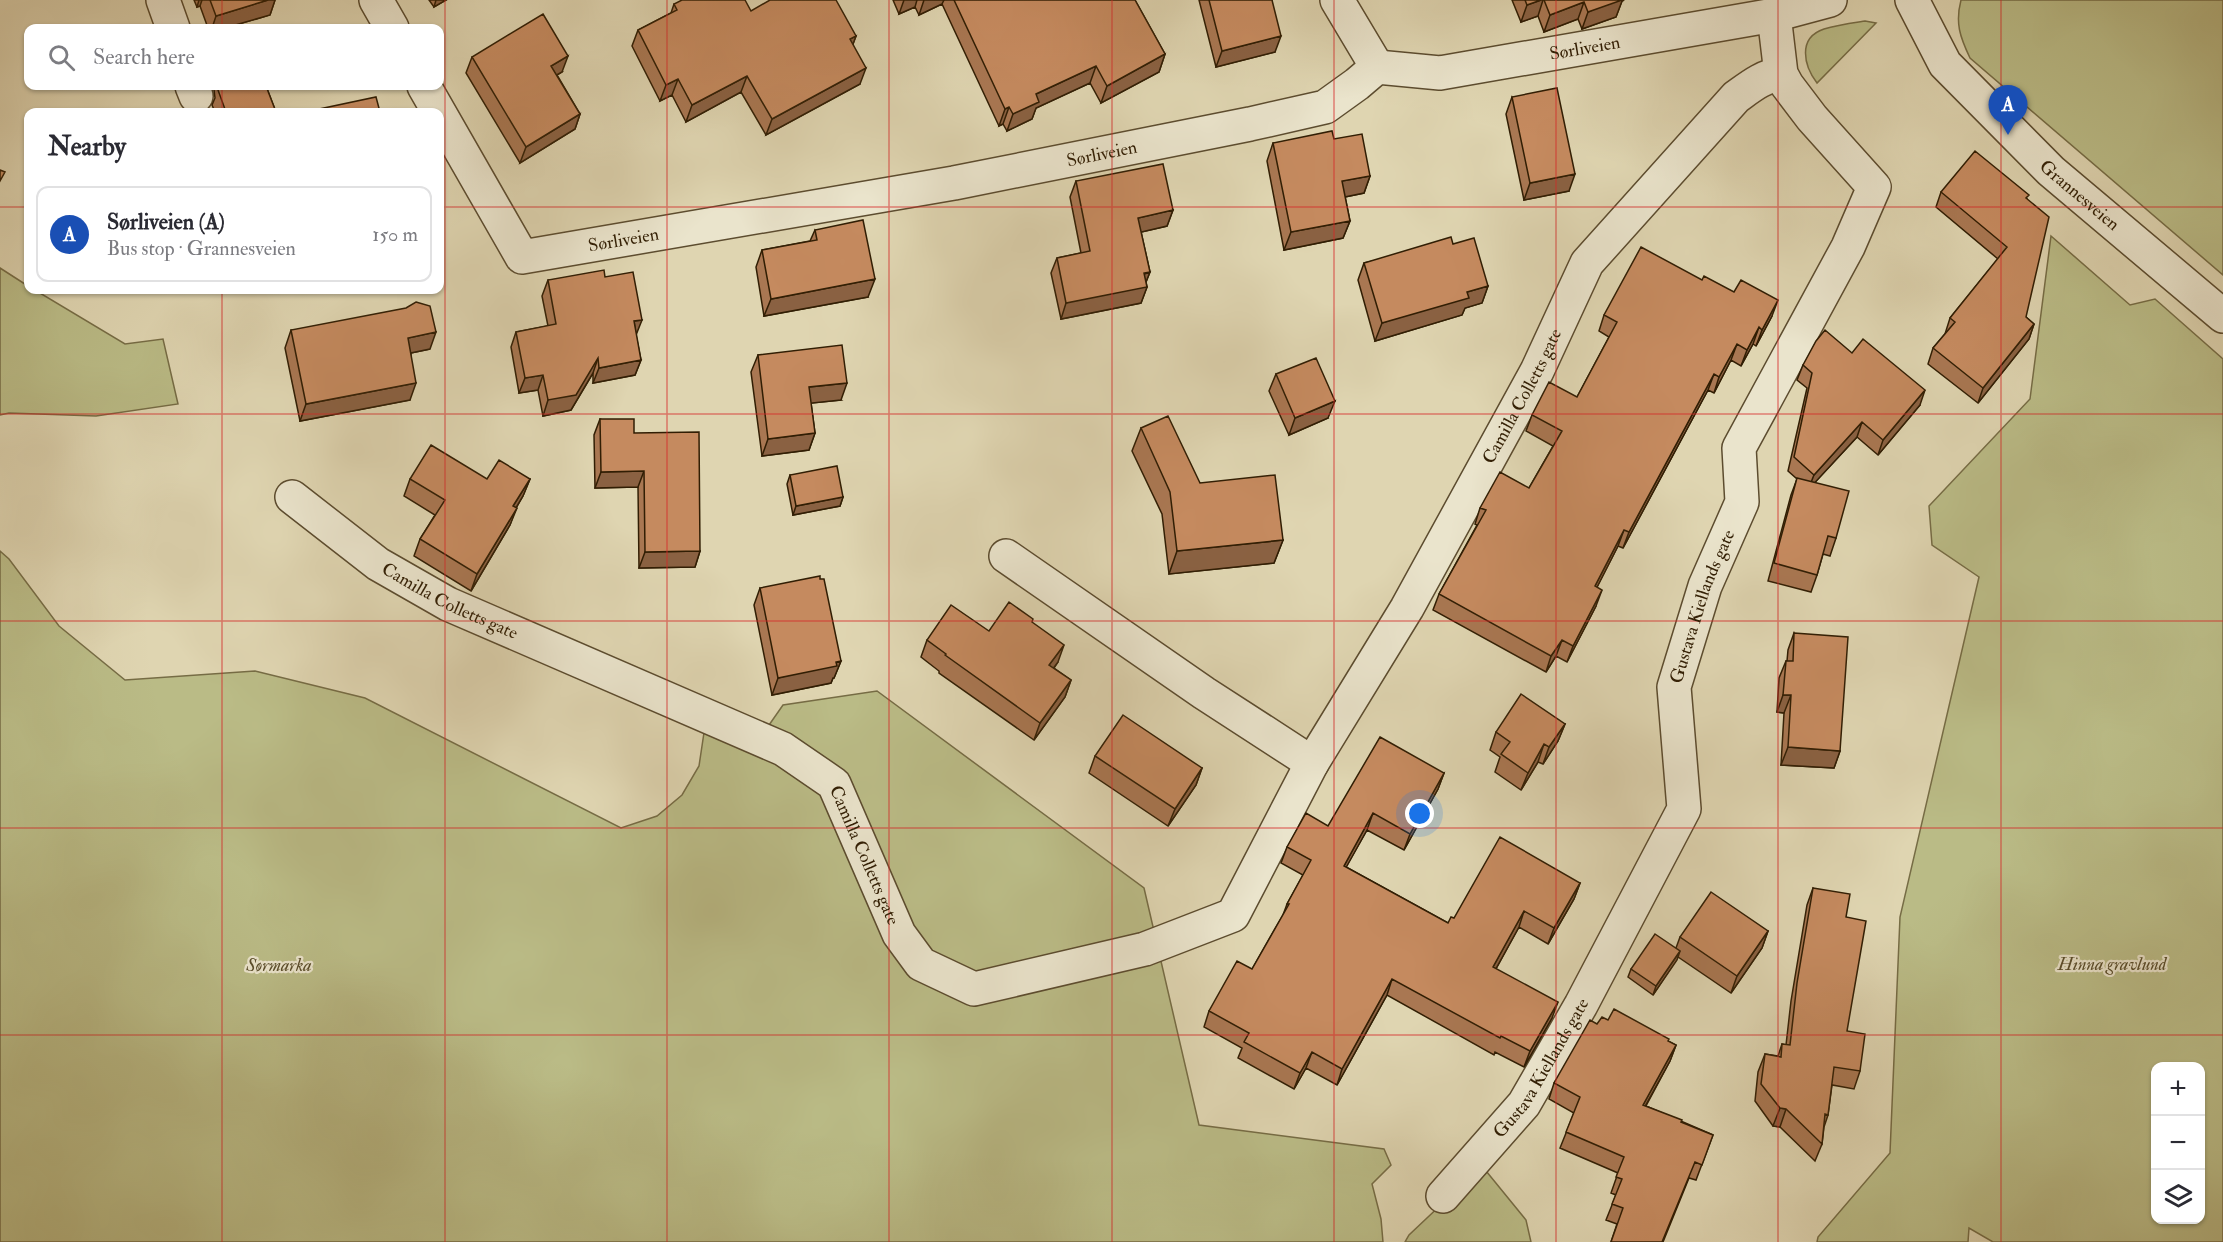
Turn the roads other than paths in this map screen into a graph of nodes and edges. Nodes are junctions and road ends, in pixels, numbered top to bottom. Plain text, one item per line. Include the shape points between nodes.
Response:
1 (163, 0) edge
2 (376, 0) edge
3 (1337, 0) edge
4 (1830, 0) edge
5 (1912, 0) edge
6 (1774, 15) junction
7 (171, 24) edge
8 (390, 24) edge
9 (1377, 67) junction
10 (1781, 74) junction
11 (426, 90) edge
12 (437, 108) edge
13 (444, 121) edge
14 (2223, 316) edge
15 (292, 497) dead end
16 (1006, 556) dead end
17 (1312, 763) junction
18 (1443, 1196) dead end

1 - 7 street
2 - 8 street
3 - 9 street
4 - 6 street, Sørliveien
5 - 14 street, Grannesveien via 1945,64 2051,171
6 - 9 street, Sørliveien via 1440,73
6 - 10 street, Gustava Kiellands gate
9 - 13 street, Sørliveien via 1325,107 1250,124 954,183 522,257
10 - 17 street, Camilla Colletts gate via 1753,84 1736,97 1587,263 1537,372 1407,608
10 - 18 street, Gustava Kiellands gate via 1812,118 1874,188 1848,247 1739,448 1742,502 1705,586 1674,687 1684,809 1524,1104
11 - 12 street, Sørliveien
15 - 17 street, Camilla Colletts gate via 378,564 448,604 783,749 834,784 899,934 921,964 974,989 1145,949 1233,915
16 - 17 street

